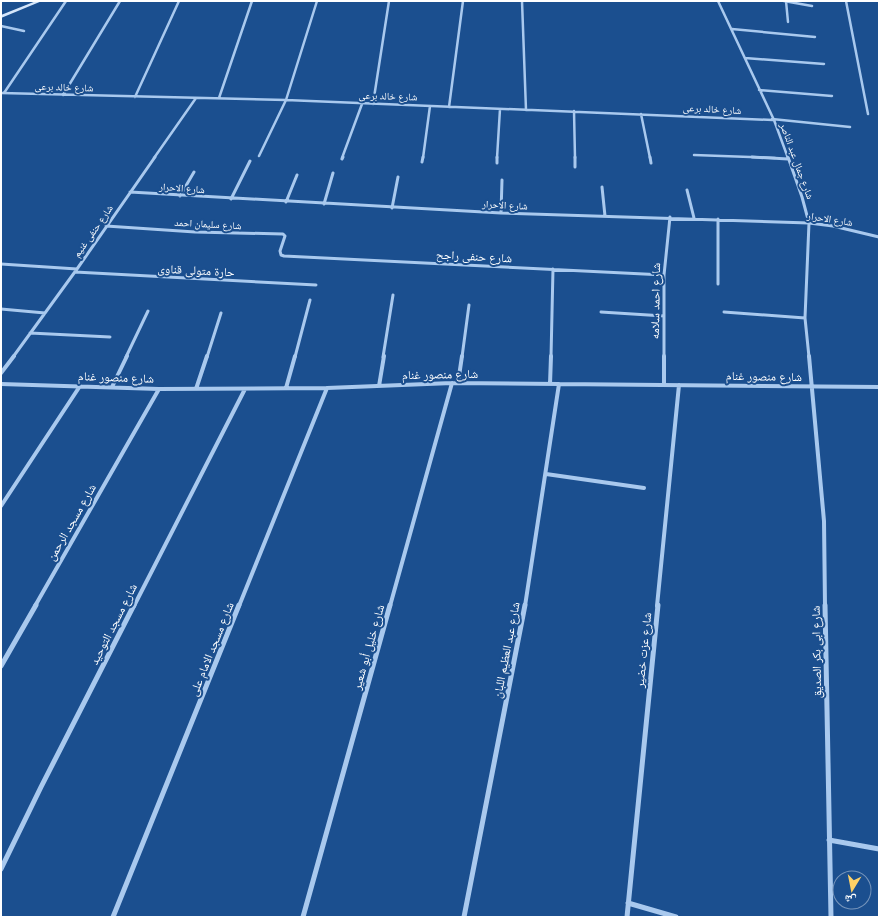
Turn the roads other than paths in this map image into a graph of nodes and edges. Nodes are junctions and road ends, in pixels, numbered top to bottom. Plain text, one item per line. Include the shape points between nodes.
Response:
1 (40, 1) edge
2 (66, 1) edge
3 (120, 1) edge
4 (179, 1) edge
5 (252, 1) edge
6 (317, 1) edge
7 (389, 1) edge
8 (463, 1) edge
9 (522, 1) edge
10 (718, 1) edge
11 (785, 1) edge
12 (846, 1) edge
13 (812, 6) dead end
14 (1, 18) edge
15 (788, 22) dead end
16 (1, 26) edge
17 (732, 29) junction
18 (24, 31) dead end
19 (815, 37) dead end
20 (745, 58) junction
21 (824, 64) dead end
22 (760, 90) junction
23 (3, 93) edge
24 (63, 95) junction
25 (832, 96) dead end
26 (134, 97) junction
27 (196, 98) junction
28 (219, 98) junction
29 (286, 100) junction
30 (362, 104) junction
31 (373, 104) junction
32 (430, 106) junction
33 (450, 107) junction
34 (500, 109) junction
35 (526, 110) junction
36 (574, 111) junction
37 (641, 114) junction
38 (868, 114) dead end
39 (773, 120) junction
40 (850, 127) dead end
41 (694, 155) dead end
42 (259, 156) dead end
43 (342, 159) dead end
44 (788, 159) junction
45 (250, 161) dead end
46 (422, 162) dead end
47 (497, 163) dead end
48 (651, 163) dead end
49 (575, 167) dead end
50 (194, 172) dead end
51 (332, 173) dead end
52 (297, 175) dead end
53 (398, 177) dead end
54 (502, 180) dead end
55 (602, 187) dead end
56 (687, 190) dead end
57 (130, 192) junction
58 (180, 196) junction
59 (231, 199) junction
60 (286, 202) junction
61 (324, 204) junction
62 (392, 208) junction
63 (501, 213) junction
64 (605, 216) junction
65 (670, 217) junction
66 (694, 218) junction
67 (718, 219) junction
68 (809, 223) junction
69 (106, 226) junction
70 (879, 237) edge
71 (284, 256) joint
72 (1, 264) edge
73 (553, 269) junction
74 (76, 270) junction
75 (664, 275) junction
76 (718, 284) dead end
77 (316, 285) dead end
78 (393, 295) dead end
79 (310, 300) dead end
80 (469, 305) dead end
81 (1, 309) edge
82 (148, 311) dead end
83 (601, 312) dead end
84 (724, 312) dead end
85 (45, 313) junction
86 (221, 313) dead end
87 (664, 316) junction
88 (805, 318) junction
89 (30, 333) junction
90 (110, 337) dead end
91 (2, 372) edge
92 (452, 383) junction
93 (458, 383) junction
94 (1, 384) edge
95 (550, 384) junction
96 (559, 384) junction
97 (664, 385) junction
98 (679, 385) junction
99 (80, 386) junction
100 (380, 386) junction
101 (112, 387) junction
102 (811, 387) junction
103 (879, 387) edge
104 (286, 388) junction
105 (327, 388) junction
106 (159, 389) junction
107 (196, 389) junction
108 (245, 389) junction
109 (546, 474) junction
110 (644, 488) dead end
111 (1, 506) edge
112 (1, 666) edge
113 (829, 840) junction
114 (879, 849) edge
115 (1, 868) edge
116 (628, 903) junction
117 (113, 917) edge
118 (303, 917) edge
119 (464, 917) edge
120 (627, 917) edge
121 (676, 917) edge
122 (831, 917) edge

1 - 14 street
2 - 23 street
3 - 24 street
4 - 26 street
5 - 28 street
6 - 29 street
7 - 31 street
8 - 33 street
9 - 35 street
10 - 17 street, شارع جمال عبد الناصر
11 - 13 street
11 - 15 street
12 - 38 street
16 - 18 street
17 - 19 street
17 - 20 street, شارع جمال عبد الناصر
20 - 21 street
20 - 22 street, شارع جمال عبد الناصر
22 - 25 street
22 - 39 street, شارع جمال عبد الناصر
23 - 24 street, شارع خالد برعى
24 - 26 street, شارع خالد برعى
26 - 27 street, شارع خالد برعى
27 - 28 street, شارع خالد برعى
27 - 57 street, شارع حنفى غنيم
28 - 29 street, شارع خالد برعى
29 - 30 street, شارع خالد برعى
29 - 42 street
30 - 31 street, شارع خالد برعى
30 - 43 street
31 - 32 street, شارع خالد برعى
32 - 33 street, شارع خالد برعى
32 - 46 street
33 - 34 street, شارع خالد برعى
34 - 35 street, شارع خالد برعى
34 - 47 street
35 - 36 street, شارع خالد برعى
36 - 37 street, شارع خالد برعى
36 - 49 street
37 - 39 street, شارع خالد برعى
37 - 48 street
39 - 40 street, شارع خالد برعى
39 - 44 street, شارع جمال عبد الناصر
41 - 44 street
44 - 68 street, شارع جمال عبد الناصر
45 - 59 street
50 - 58 street
51 - 61 street
52 - 60 street
53 - 62 street
54 - 63 street
55 - 64 street
56 - 66 street
57 - 58 street, شارع الاحرار
57 - 69 street, شارع حنفى غنيم
58 - 59 street, شارع الاحرار
59 - 60 street, شارع الاحرار
60 - 61 street, شارع الاحرار
61 - 62 street, شارع الاحرار
62 - 63 street, شارع الاحرار
63 - 64 street, شارع الاحرار
64 - 65 street, شارع الاحرار
65 - 66 street, شارع الاحرار
65 - 75 street, شارع احمد سلامه
66 - 67 street, شارع الاحرار
67 - 68 street, شارع الاحرار
67 - 76 street
68 - 70 street, شارع الاحرار
68 - 88 street, شارع جمال عبد الناصر
69 - 71 street, شارع سليمان احمد via 283,234 285,236 280,251
69 - 74 street, شارع حنفى غنيم
71 - 73 street, شارع حنفى راجح
72 - 74 street, حارة متولى قناوى
73 - 75 street, شارع حنفى راجح
73 - 95 street
74 - 77 street, حارة متولى قناوى
74 - 85 street, شارع حنفى غنيم
75 - 87 street, شارع احمد سلامه
78 - 100 street
79 - 104 street
80 - 93 street
81 - 85 street
82 - 101 street
83 - 87 street
84 - 88 street
85 - 89 street, شارع حنفى غنيم
86 - 107 street
87 - 97 street, شارع احمد سلامه
88 - 102 street, شارع جمال عبد الناصر
89 - 90 street
89 - 91 street, شارع حنفى غنيم
92 - 93 street, شارع منصور غنام
92 - 100 street, شارع منصور غنام
92 - 118 street, شارع خليل أبو شعير
93 - 95 street, شارع منصور غنام
94 - 99 street, شارع منصور غنام
95 - 96 street, شارع منصور غنام
96 - 97 street, شارع منصور غنام
96 - 109 street, شارع عبد العظيم اللبان
97 - 98 street, شارع منصور غنام
98 - 102 street, شارع منصور غنام
98 - 116 street, شارع عزت خضير
99 - 101 street, شارع منصور غنام
99 - 111 street
100 - 105 street, شارع منصور غنام
101 - 106 street, شارع منصور غنام
102 - 103 street, شارع منصور غنام
102 - 113 street, شارع ابى بكر الصديق via 824,521
104 - 105 street, شارع منصور غنام
104 - 108 street, شارع منصور غنام
105 - 117 street, شارع مسجد الامام على
106 - 107 street, شارع منصور غنام
106 - 112 street, شارع مسجد الرحمن
107 - 108 street, شارع منصور غنام
108 - 115 street, شارع مسجد التوحيد
109 - 110 street
109 - 119 street, شارع عبد العظيم اللبان via 521,632
113 - 114 street
113 - 122 street, شارع ابى بكر الصديق
116 - 120 street, شارع عزت خضير
116 - 121 street

